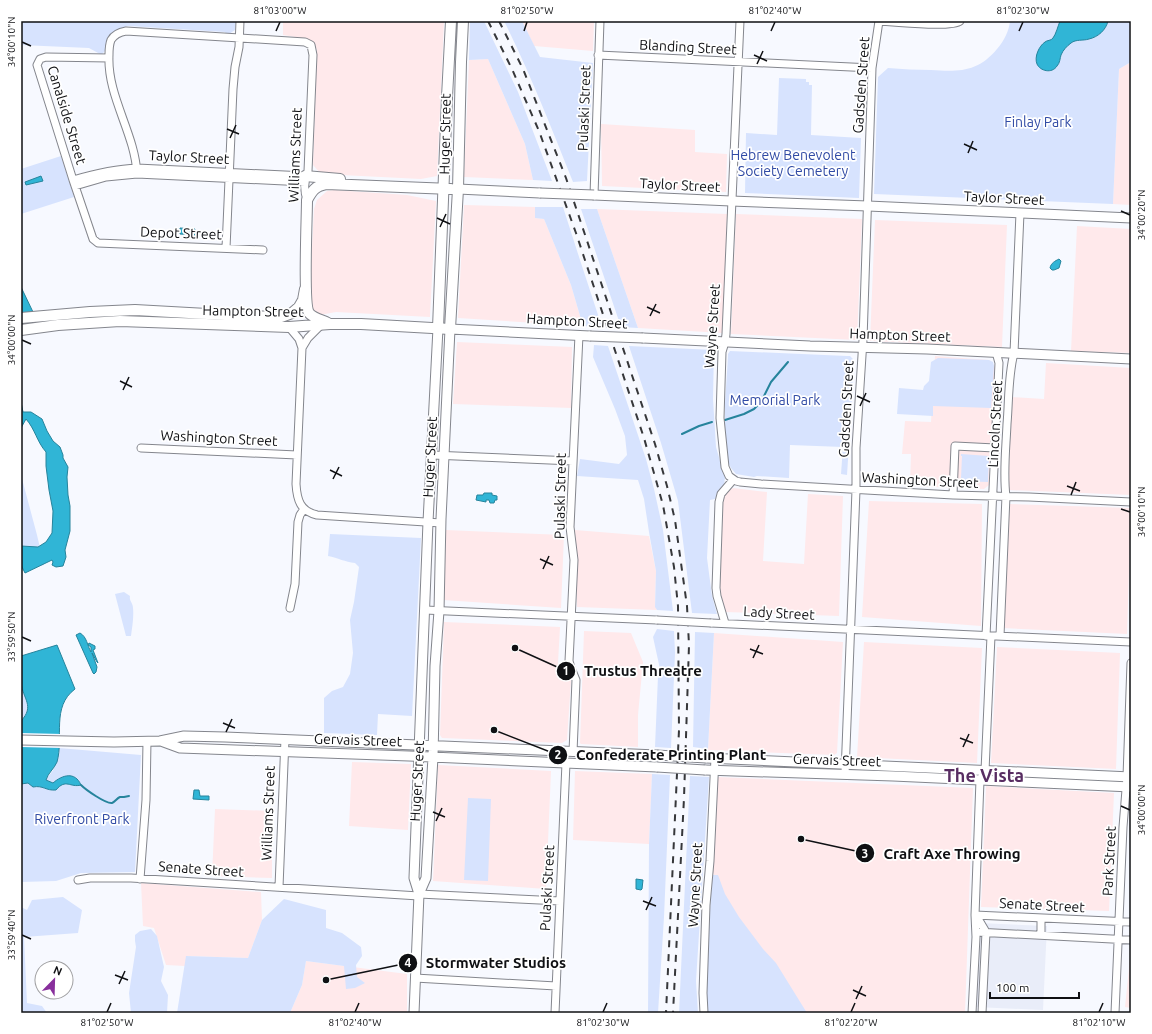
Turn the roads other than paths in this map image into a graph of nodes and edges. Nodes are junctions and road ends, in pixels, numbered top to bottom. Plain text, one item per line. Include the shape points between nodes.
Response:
1 (240, 21) edge
2 (451, 21) edge
3 (463, 21) edge
4 (600, 21) edge
5 (740, 21) edge
6 (879, 21) edge
7 (960, 21) edge
8 (920, 22) edge
9 (942, 22) edge
10 (239, 38) junction
11 (598, 55) junction
12 (109, 58) junction
13 (738, 62) junction
14 (872, 68) junction
15 (137, 171) junction
16 (229, 175) junction
17 (305, 179) junction
18 (74, 183) junction
19 (359, 185) junction
20 (444, 189) junction
21 (458, 189) junction
22 (594, 195) junction
23 (307, 200) junction
24 (731, 201) junction
25 (868, 206) junction
26 (1020, 213) junction
27 (1131, 218) edge
28 (98, 243) joint
29 (226, 248) junction
30 (263, 250) dead end
31 (305, 289) junction
32 (21, 318) edge
33 (325, 324) junction
34 (289, 328) junction
35 (438, 328) junction
36 (450, 329) junction
37 (21, 330) edge
38 (579, 335) junction
39 (725, 342) junction
40 (863, 347) junction
41 (302, 348) junction
42 (996, 352) junction
43 (1014, 353) junction
44 (1131, 359) edge
45 (141, 448) dead end
46 (995, 448) junction
47 (297, 455) junction
48 (432, 455) junction
49 (444, 456) junction
50 (573, 461) junction
51 (733, 480) junction
52 (856, 490) junction
53 (953, 495) junction
54 (993, 496) junction
55 (1006, 496) junction
56 (1131, 502) edge
57 (304, 509) junction
58 (428, 522) junction
59 (441, 523) junction
60 (290, 608) dead end
61 (425, 610) junction
62 (439, 611) junction
63 (571, 617) junction
64 (724, 624) junction
65 (851, 630) junction
66 (988, 636) junction
67 (1000, 636) junction
68 (1131, 642) edge
69 (1131, 663) edge
70 (21, 740) edge
71 (285, 740) junction
72 (147, 741) junction
73 (160, 741) junction
74 (419, 745) junction
75 (433, 746) junction
76 (284, 752) junction
77 (573, 752) junction
78 (596, 753) junction
79 (419, 757) junction
80 (433, 757) junction
81 (711, 758) junction
82 (566, 763) junction
83 (710, 770) junction
84 (845, 770) junction
85 (985, 771) junction
86 (1129, 777) edge
87 (980, 780) junction
88 (1128, 787) edge
89 (140, 879) junction
90 (78, 880) dead end
91 (278, 887) junction
92 (419, 895) junction
93 (560, 901) junction
94 (976, 914) junction
95 (1041, 918) junction
96 (1119, 922) junction
97 (1131, 922) edge
98 (976, 932) junction
99 (986, 932) junction
100 (1041, 935) junction
101 (1118, 939) junction
102 (1131, 940) edge
103 (415, 978) junction
104 (556, 986) junction
105 (414, 1013) edge
106 (555, 1013) edge
107 (704, 1013) edge
108 (972, 1013) edge
109 (982, 1013) edge
110 (1115, 1013) edge

1 - 10 street
2 - 20 highway, Huger Street
3 - 21 highway, Huger Street
4 - 11 street, Pulaski Street
5 - 13 street, Wayne Street
6 - 8 street
6 - 14 street, Gadsden Street
7 - 9 street via 952,24
8 - 9 street
10 - 12 street via 126,31 120,32 111,40
10 - 16 street
10 - 17 street, Williams Street via 306,42 311,45 311,110 308,171
11 - 13 street, Blanding Street
11 - 22 street, Pulaski Street
12 - 15 street via 109,75
12 - 18 street, Canalside Street via 46,57 37,65
13 - 14 street, Blanding Street
13 - 24 street, Wayne Street
14 - 25 street, Gadsden Street
15 - 16 street, Taylor Street
15 - 18 street, Taylor Street via 119,169
16 - 17 street, Taylor Street
16 - 29 street
17 - 19 highway via 339,178
17 - 23 street, Williams Street
18 - 28 street, Canalside Street via 93,239
19 - 20 highway, Taylor Street
19 - 23 highway, Taylor Street via 322,185 316,187
20 - 21 highway, Taylor Street
20 - 35 highway, Huger Street
21 - 22 main road, Taylor Street, bridge
21 - 36 highway, Huger Street
22 - 24 main road, Taylor Street
23 - 31 highway, Williams Street
24 - 25 main road, Taylor Street
24 - 39 street, Wayne Street
25 - 26 main road, Taylor Street
25 - 40 street, Gadsden Street
26 - 27 main road, Taylor Street
26 - 43 street, Lincoln Street
28 - 29 street, Depot Street
29 - 30 street, Depot Street
31 - 32 highway, Hampton Street via 299,308 281,316 135,310
31 - 33 highway via 308,312
33 - 34 highway, Hampton Street
33 - 35 highway, Hampton Street
33 - 41 street via 308,338
34 - 37 highway, Hampton Street via 120,321
34 - 41 street via 299,339
35 - 36 highway, Hampton Street
35 - 48 main road, Huger Street
36 - 38 main road, Hampton Street
36 - 49 main road, Huger Street
38 - 39 main road, Hampton Street, bridge
38 - 50 street, Pulaski Street
39 - 40 main road, Hampton Street
39 - 51 street, Wayne Street via 722,352 720,418 725,467
40 - 42 main road, Hampton Street
40 - 52 street, Gadsden Street
41 - 47 street
42 - 43 main road, Hampton Street
42 - 46 street, Lincoln Street via 999,363
43 - 44 main road, Hampton Street
43 - 55 street, Lincoln Street via 1010,367
45 - 47 street, Washington Street
46 - 53 street via 956,446
46 - 54 street, Lincoln Street
47 - 57 street via 297,494
48 - 49 street
48 - 58 main road, Huger Street
49 - 50 street
49 - 59 main road, Huger Street
50 - 63 street, Pulaski Street via 570,527 574,560
51 - 52 street, Washington Street
51 - 64 street via 721,494 719,502 716,588
52 - 53 street, Washington Street
52 - 65 street, Gadsden Street
53 - 54 street, Washington Street
54 - 55 street, Washington Street
54 - 66 street, Lincoln Street
55 - 56 street, Washington Street
55 - 67 street, Lincoln Street
57 - 58 street via 317,515
57 - 60 street via 297,526 295,584
58 - 59 street
58 - 61 main road, Huger Street
59 - 62 main road, Huger Street
61 - 62 street, Lady Street
61 - 74 main road, Huger Street
62 - 63 street, Lady Street
62 - 75 main road, Huger Street
63 - 64 street, Lady Street, bridge
63 - 77 street, Pulaski Street via 569,661 576,680
64 - 65 street, Lady Street
65 - 66 street, Lady Street
65 - 84 street, Gadsden Street
66 - 67 street, Lady Street
66 - 85 street, Lincoln Street
67 - 68 street, Lady Street
69 - 86 street, Park Street
70 - 72 main road, Gervais Street
71 - 73 main road, Gervais Street via 184,736
71 - 74 main road, Gervais Street
71 - 76 street, Williams Street
72 - 73 main road, Gervais Street
72 - 89 street
73 - 76 main road, Gervais Street via 180,748
74 - 75 main road, Gervais Street
74 - 79 main road, Huger Street
75 - 77 main road, Gervais Street
75 - 80 main road, Huger Street
76 - 79 main road, Gervais Street
76 - 91 street, Williams Street
77 - 78 main road, Gervais Street
78 - 81 main road, Gervais Street, bridge
78 - 82 main road via 592,757 570,758
79 - 80 main road, Gervais Street
79 - 92 main road, Huger Street via 414,878
80 - 82 main road, Gervais Street
80 - 92 main road, Huger Street via 426,878
81 - 83 street, Wayne Street
81 - 84 main road, Gervais Street
82 - 83 main road, Gervais Street, bridge
82 - 93 street, Pulaski Street
83 - 84 main road, Gervais Street
83 - 107 street, Wayne Street via 710,861 706,905
84 - 85 main road, Gervais Street
84 - 87 main road, Gervais Street
85 - 86 main road, Gervais Street
85 - 87 street, Lincoln Street
86 - 88 street, Park Street
87 - 88 main road, Gervais Street
87 - 94 street, Lincoln Street
88 - 96 street, Park Street
89 - 90 street, Senate Street via 121,877
89 - 91 street, Senate Street
91 - 92 street, Senate Street
92 - 93 street, Senate Street
92 - 103 main road, Huger Street
93 - 104 street, Pulaski Street
94 - 95 street, Senate Street
94 - 98 street, Lincoln Street
94 - 99 street
95 - 96 street, Senate Street
95 - 100 street
96 - 97 street, Senate Street
96 - 101 street, Park Street
98 - 99 street
98 - 108 street, Lincoln Street
99 - 100 street
99 - 109 street
100 - 101 street
101 - 102 street
101 - 110 street, Park Street
103 - 104 street
103 - 105 main road, Huger Street
104 - 106 street, Pulaski Street

